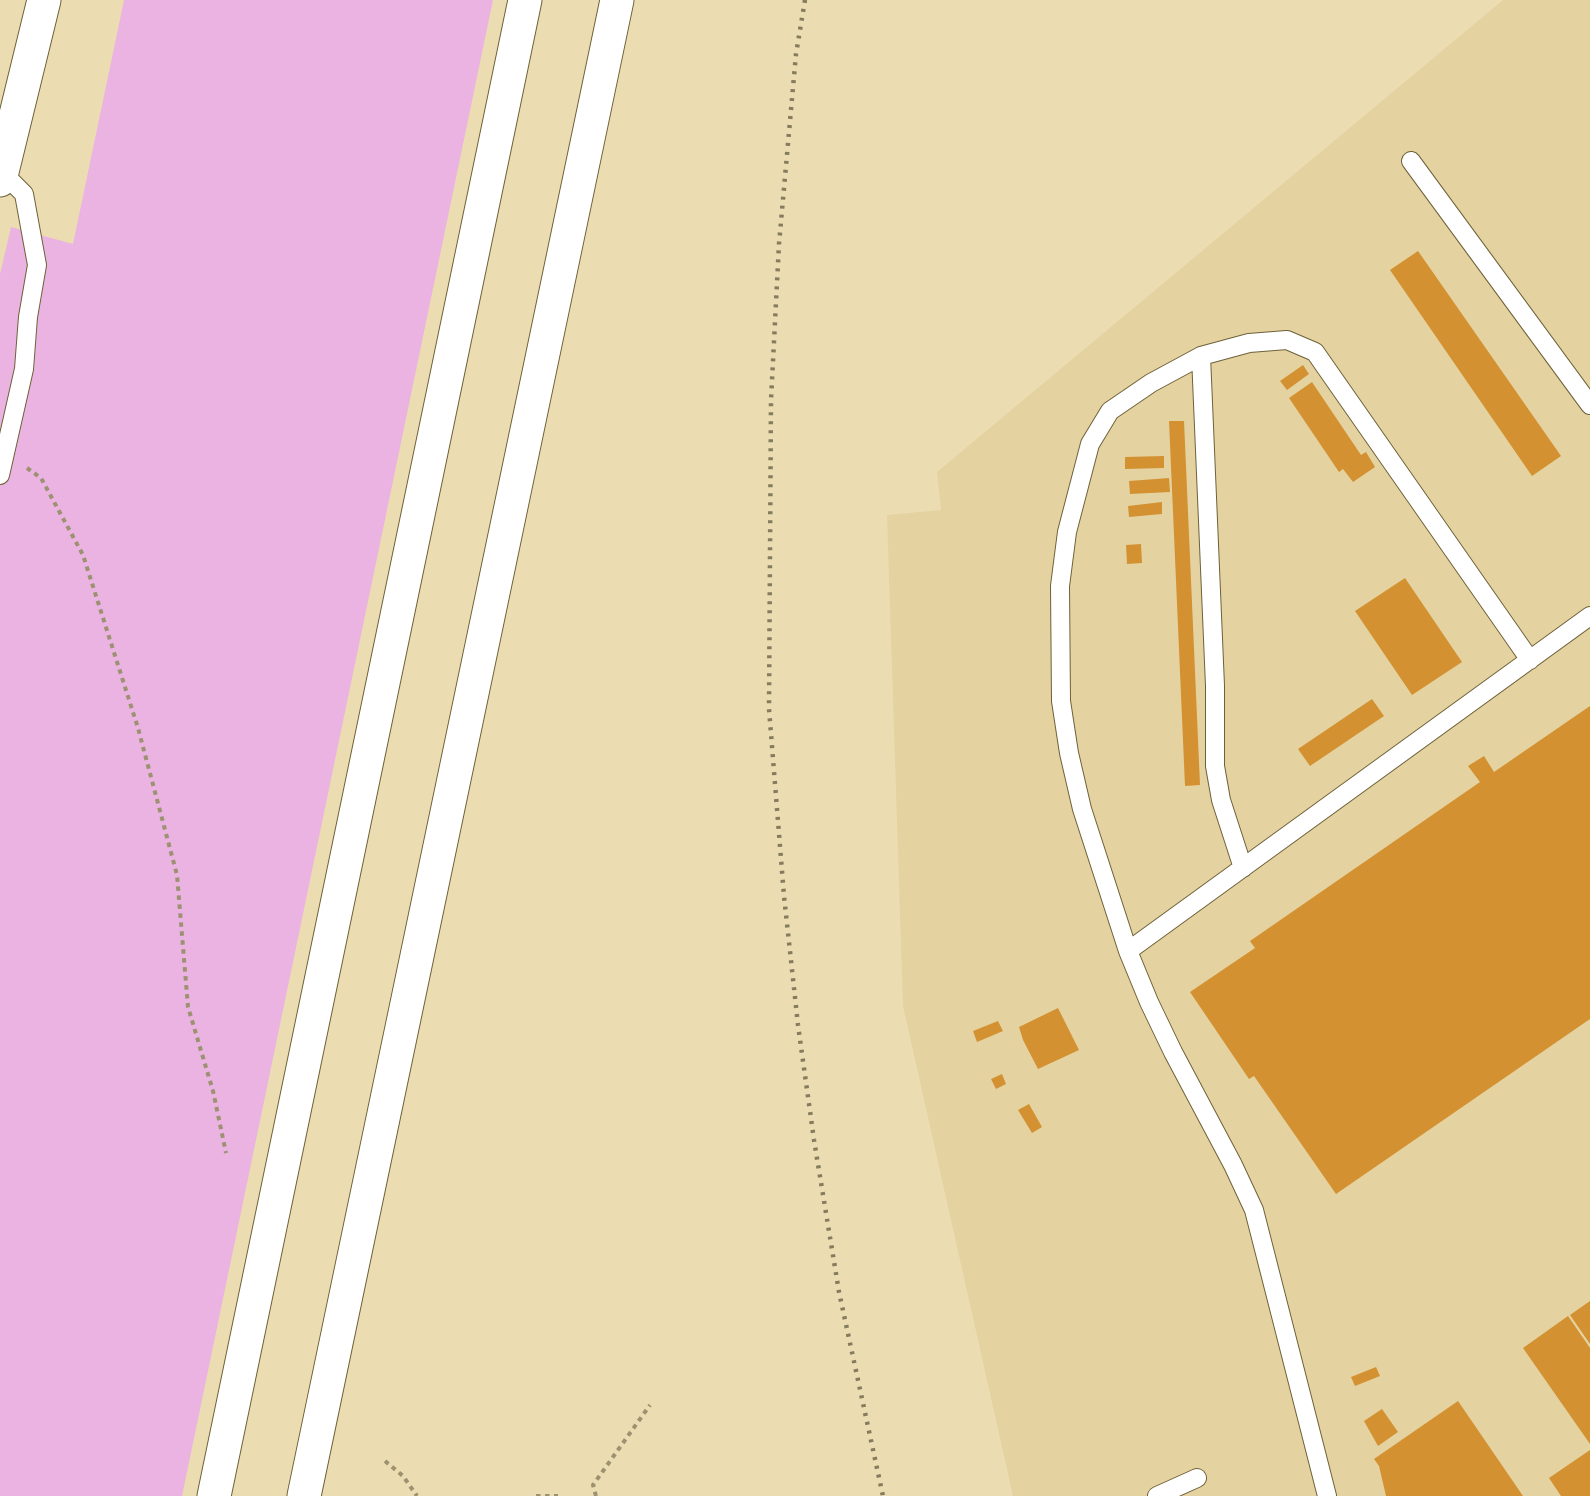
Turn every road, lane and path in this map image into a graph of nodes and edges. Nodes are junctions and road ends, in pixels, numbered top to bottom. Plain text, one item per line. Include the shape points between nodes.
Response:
1 (44, 0) edge
2 (525, 0) edge
3 (617, 0) edge
4 (1412, 162) dead end
5 (2, 176) edge
6 (1201, 356) junction
7 (1590, 405) edge
8 (6, 455) junction
9 (0, 475) edge
10 (1590, 616) edge
11 (1530, 660) junction
12 (1243, 868) junction
13 (1128, 951) junction
14 (225, 1153) dead end
15 (650, 1405) dead end
16 (385, 1461) dead end
17 (1197, 1478) dead end
18 (214, 1496) edge
19 (304, 1496) edge
20 (417, 1496) edge
21 (536, 1496) edge
22 (558, 1496) edge
23 (596, 1496) edge
24 (1157, 1496) edge
25 (1327, 1496) edge

1 - 5 main road
2 - 18 main road
3 - 19 main road
4 - 7 lane
5 - 8 lane via 24,194 37,265 24,369
6 - 11 lane via 1249,343 1287,340 1315,352
6 - 12 lane via 1215,766 1221,800
6 - 13 lane via 1110,411 1090,444 1078,486 1060,586 1061,701 1069,753 1082,809
8 - 9 lane
8 - 14 path via 41,478 83,555 131,706 177,875 188,1007 213,1091
10 - 11 lane
11 - 12 lane
12 - 13 lane
13 - 25 lane via 1173,1052 1254,1210
15 - 23 path via 592,1485
16 - 20 path via 403,1476
17 - 24 lane
21 - 22 path

